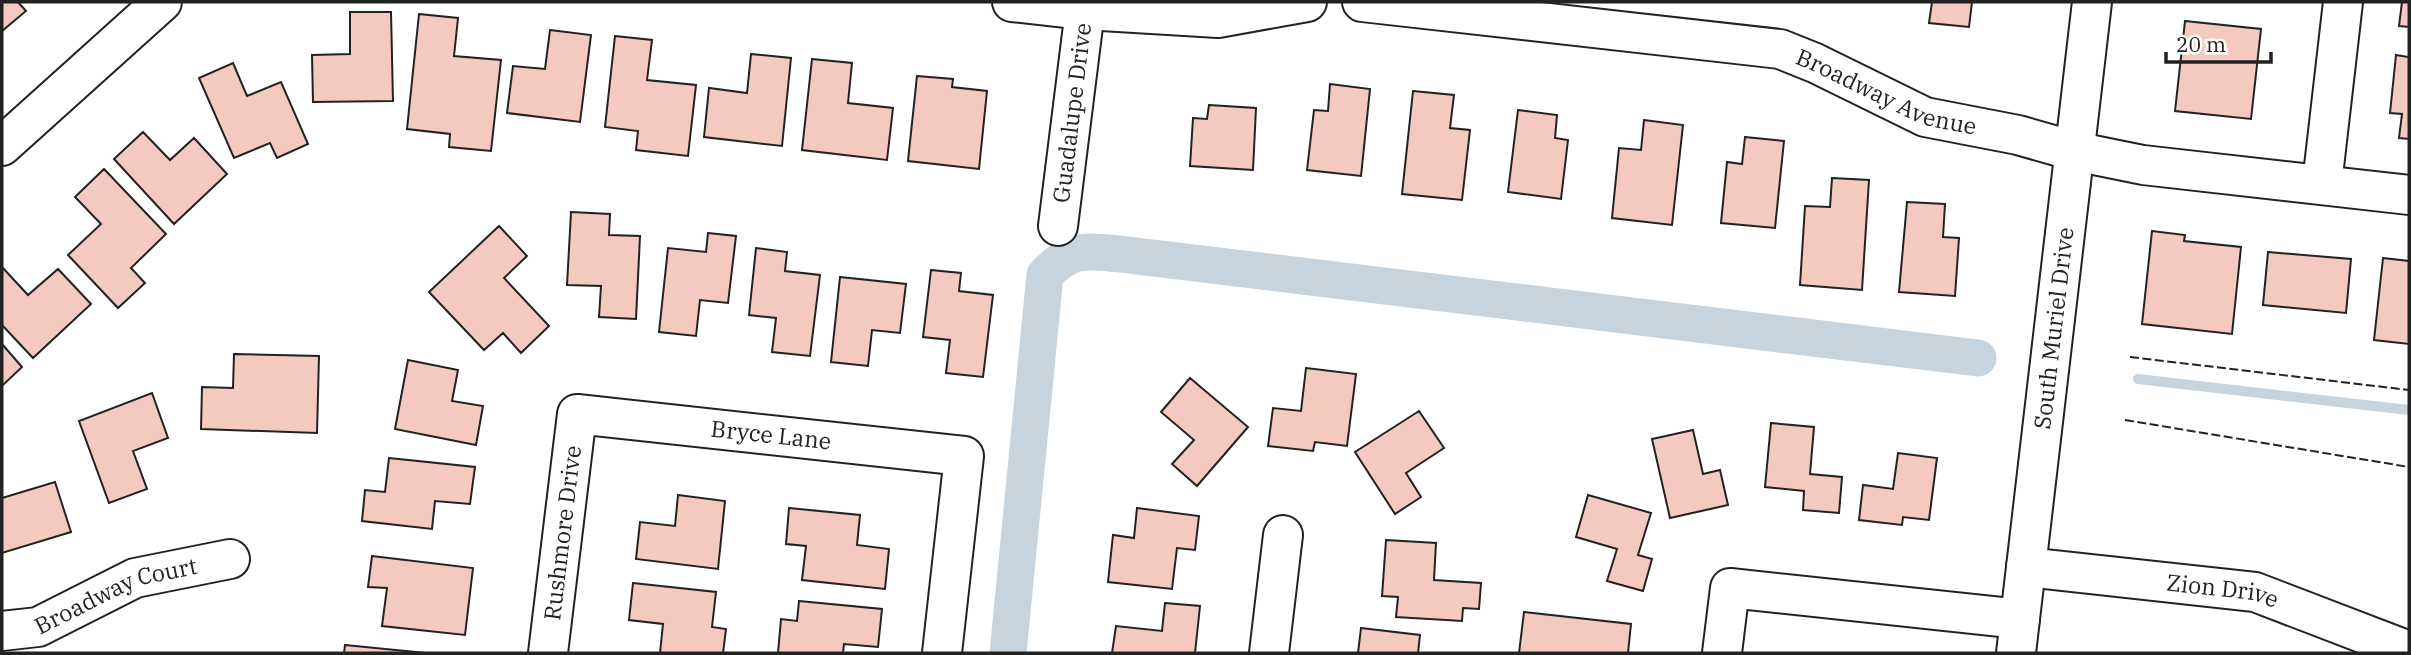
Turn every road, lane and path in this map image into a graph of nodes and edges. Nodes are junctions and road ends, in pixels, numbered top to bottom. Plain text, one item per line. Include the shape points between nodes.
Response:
1 (162, 2) edge
2 (1012, 2) edge
3 (1307, 2) edge
4 (1362, 2) edge
5 (2092, 2) edge
6 (2343, 2) edge
7 (1085, 6) edge
8 (2, 146) edge
9 (2074, 151) junction
10 (2322, 184) junction
11 (2409, 195) edge
12 (1058, 226) dead end
13 (577, 414) joint
14 (1283, 535) dead end
15 (230, 559) dead end
16 (2026, 567) junction
17 (2, 631) edge
18 (2018, 636) edge
19 (2409, 650) edge
20 (548, 653) edge
21 (942, 653) edge
22 (1269, 653) edge
23 (1722, 653) edge

1 - 8 street
2 - 7 street
3 - 7 street via 1218,18
4 - 9 street, Broadway Avenue via 1780,49 1925,117
5 - 9 street, South Muriel Drive
6 - 10 street
7 - 12 street, Guadalupe Drive
9 - 10 street, Broadway Avenue via 2143,165
9 - 16 street, South Muriel Drive
10 - 11 street, Broadway Avenue
13 - 20 street, Rushmore Drive
13 - 21 street, Bryce Lane via 964,456
14 - 22 street
15 - 17 street, Broadway Court via 135,578 38,627
16 - 18 street, South Muriel Drive
16 - 19 street, Zion Drive via 2255,592
18 - 23 street via 1730,588

